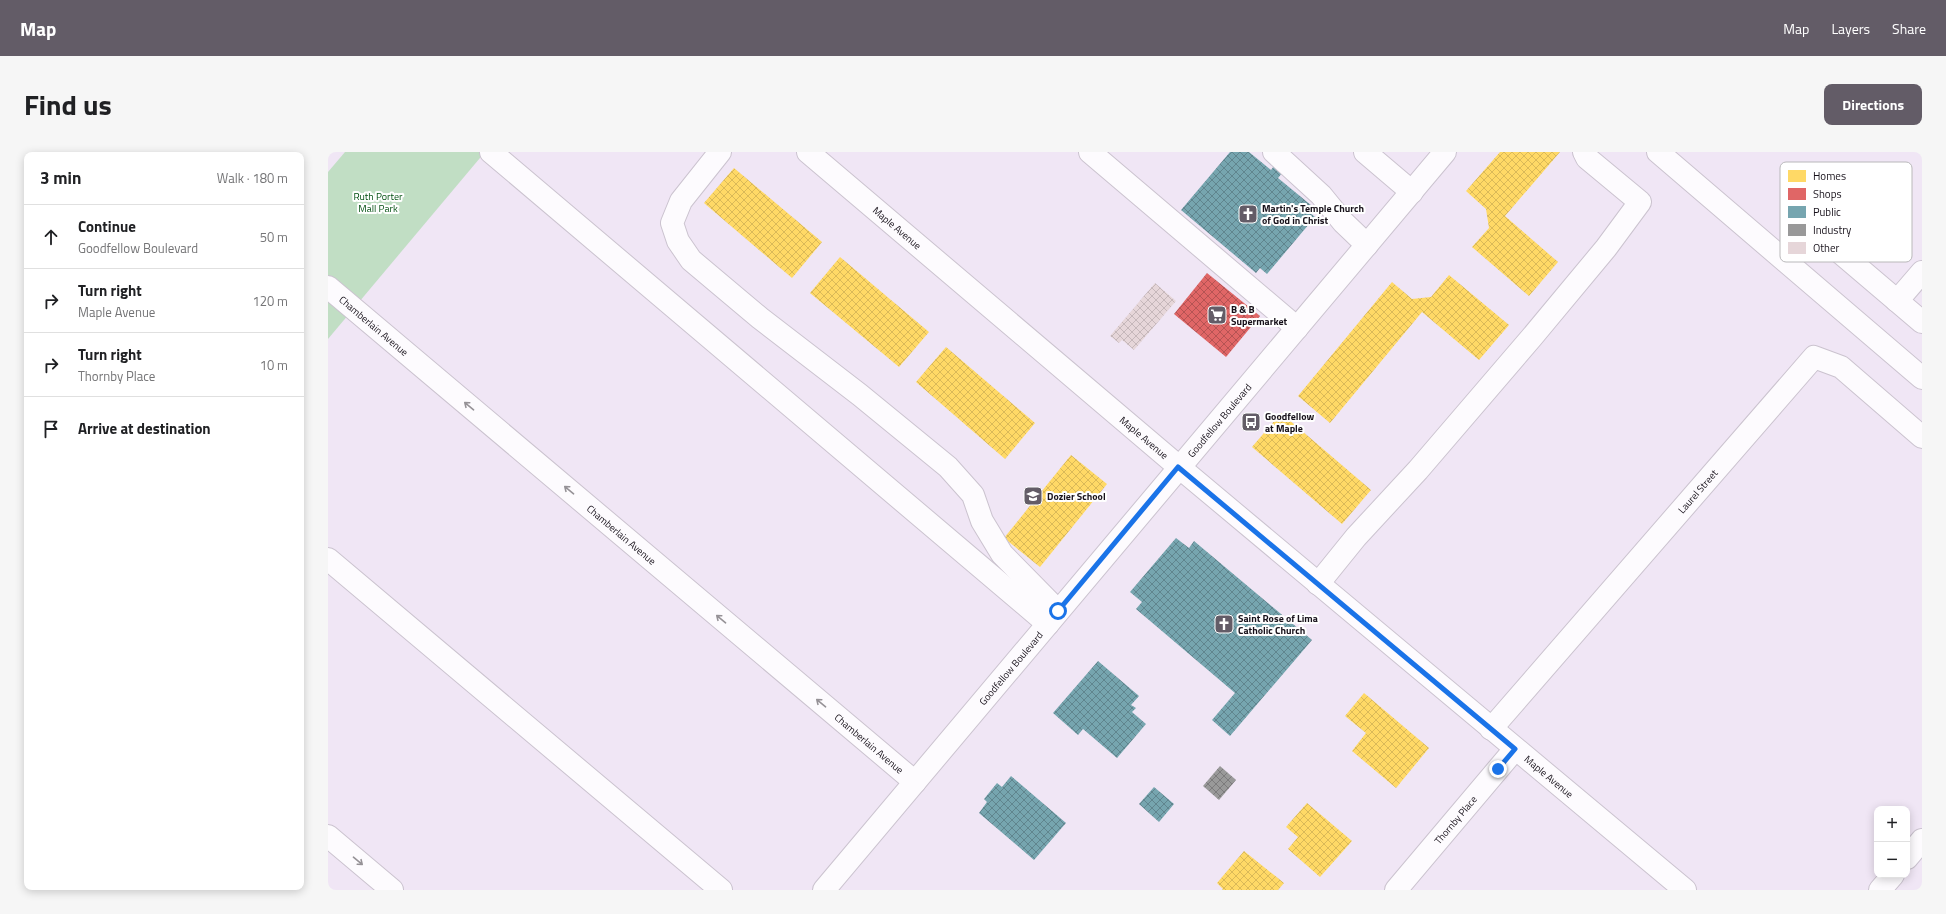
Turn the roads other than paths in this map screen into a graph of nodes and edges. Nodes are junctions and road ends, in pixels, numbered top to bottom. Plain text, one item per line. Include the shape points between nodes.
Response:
1 (491, 152) edge
2 (720, 152) edge
3 (808, 152) edge
4 (1090, 152) edge
5 (1274, 152) edge
6 (1365, 152) edge
7 (1445, 152) edge
8 (1584, 152) edge
9 (1658, 152) edge
10 (1412, 192) junction
11 (1367, 245) junction
12 (1780, 256) edge
13 (1786, 262) edge
14 (1851, 262) edge
15 (1922, 272) edge
16 (328, 287) edge
17 (1897, 301) junction
18 (1922, 322) edge
19 (1297, 328) junction
20 (1922, 378) edge
21 (1922, 437) edge
22 (1178, 467) junction
23 (328, 559) edge
24 (1318, 584) junction
25 (1053, 617) junction
26 (1492, 729) junction
27 (1515, 749) junction
28 (915, 782) junction
29 (328, 836) edge
30 (1922, 840) edge
31 (1910, 854) edge
32 (1890, 878) edge
33 (392, 890) edge
34 (721, 890) edge
35 (824, 890) edge
36 (1396, 890) edge
37 (1685, 890) edge
38 (1880, 890) edge

1 - 25 street
2 - 25 street via 681,201 672,223 678,241 691,260 948,467 972,495 982,521 1002,554
3 - 22 street, Maple Avenue
4 - 19 street
5 - 11 street via 1321,195 1343,222
6 - 10 street
7 - 10 street, Goodfellow Boulevard
8 - 24 street via 1587,158 1640,202 1606,248 1532,337 1418,470 1356,537
9 - 12 street
10 - 11 street, Goodfellow Boulevard
11 - 19 street, Goodfellow Boulevard
13 - 20 street
14 - 17 street
15 - 17 street
28 -> 16 street, Chamberlain Avenue
17 - 18 street
19 - 22 street, Goodfellow Boulevard
21 - 26 street, Laurel Street via 1841,367 1814,357
22 - 24 street, Maple Avenue
22 - 25 street, Goodfellow Boulevard
23 - 34 street
24 - 26 street, Maple Avenue
25 - 28 street, Goodfellow Boulevard
26 - 27 street, Maple Avenue
27 - 36 street, Thornby Place
27 - 37 street, Maple Avenue
28 - 35 street, Goodfellow Boulevard
29 -> 33 street
30 - 31 street
32 - 38 street

